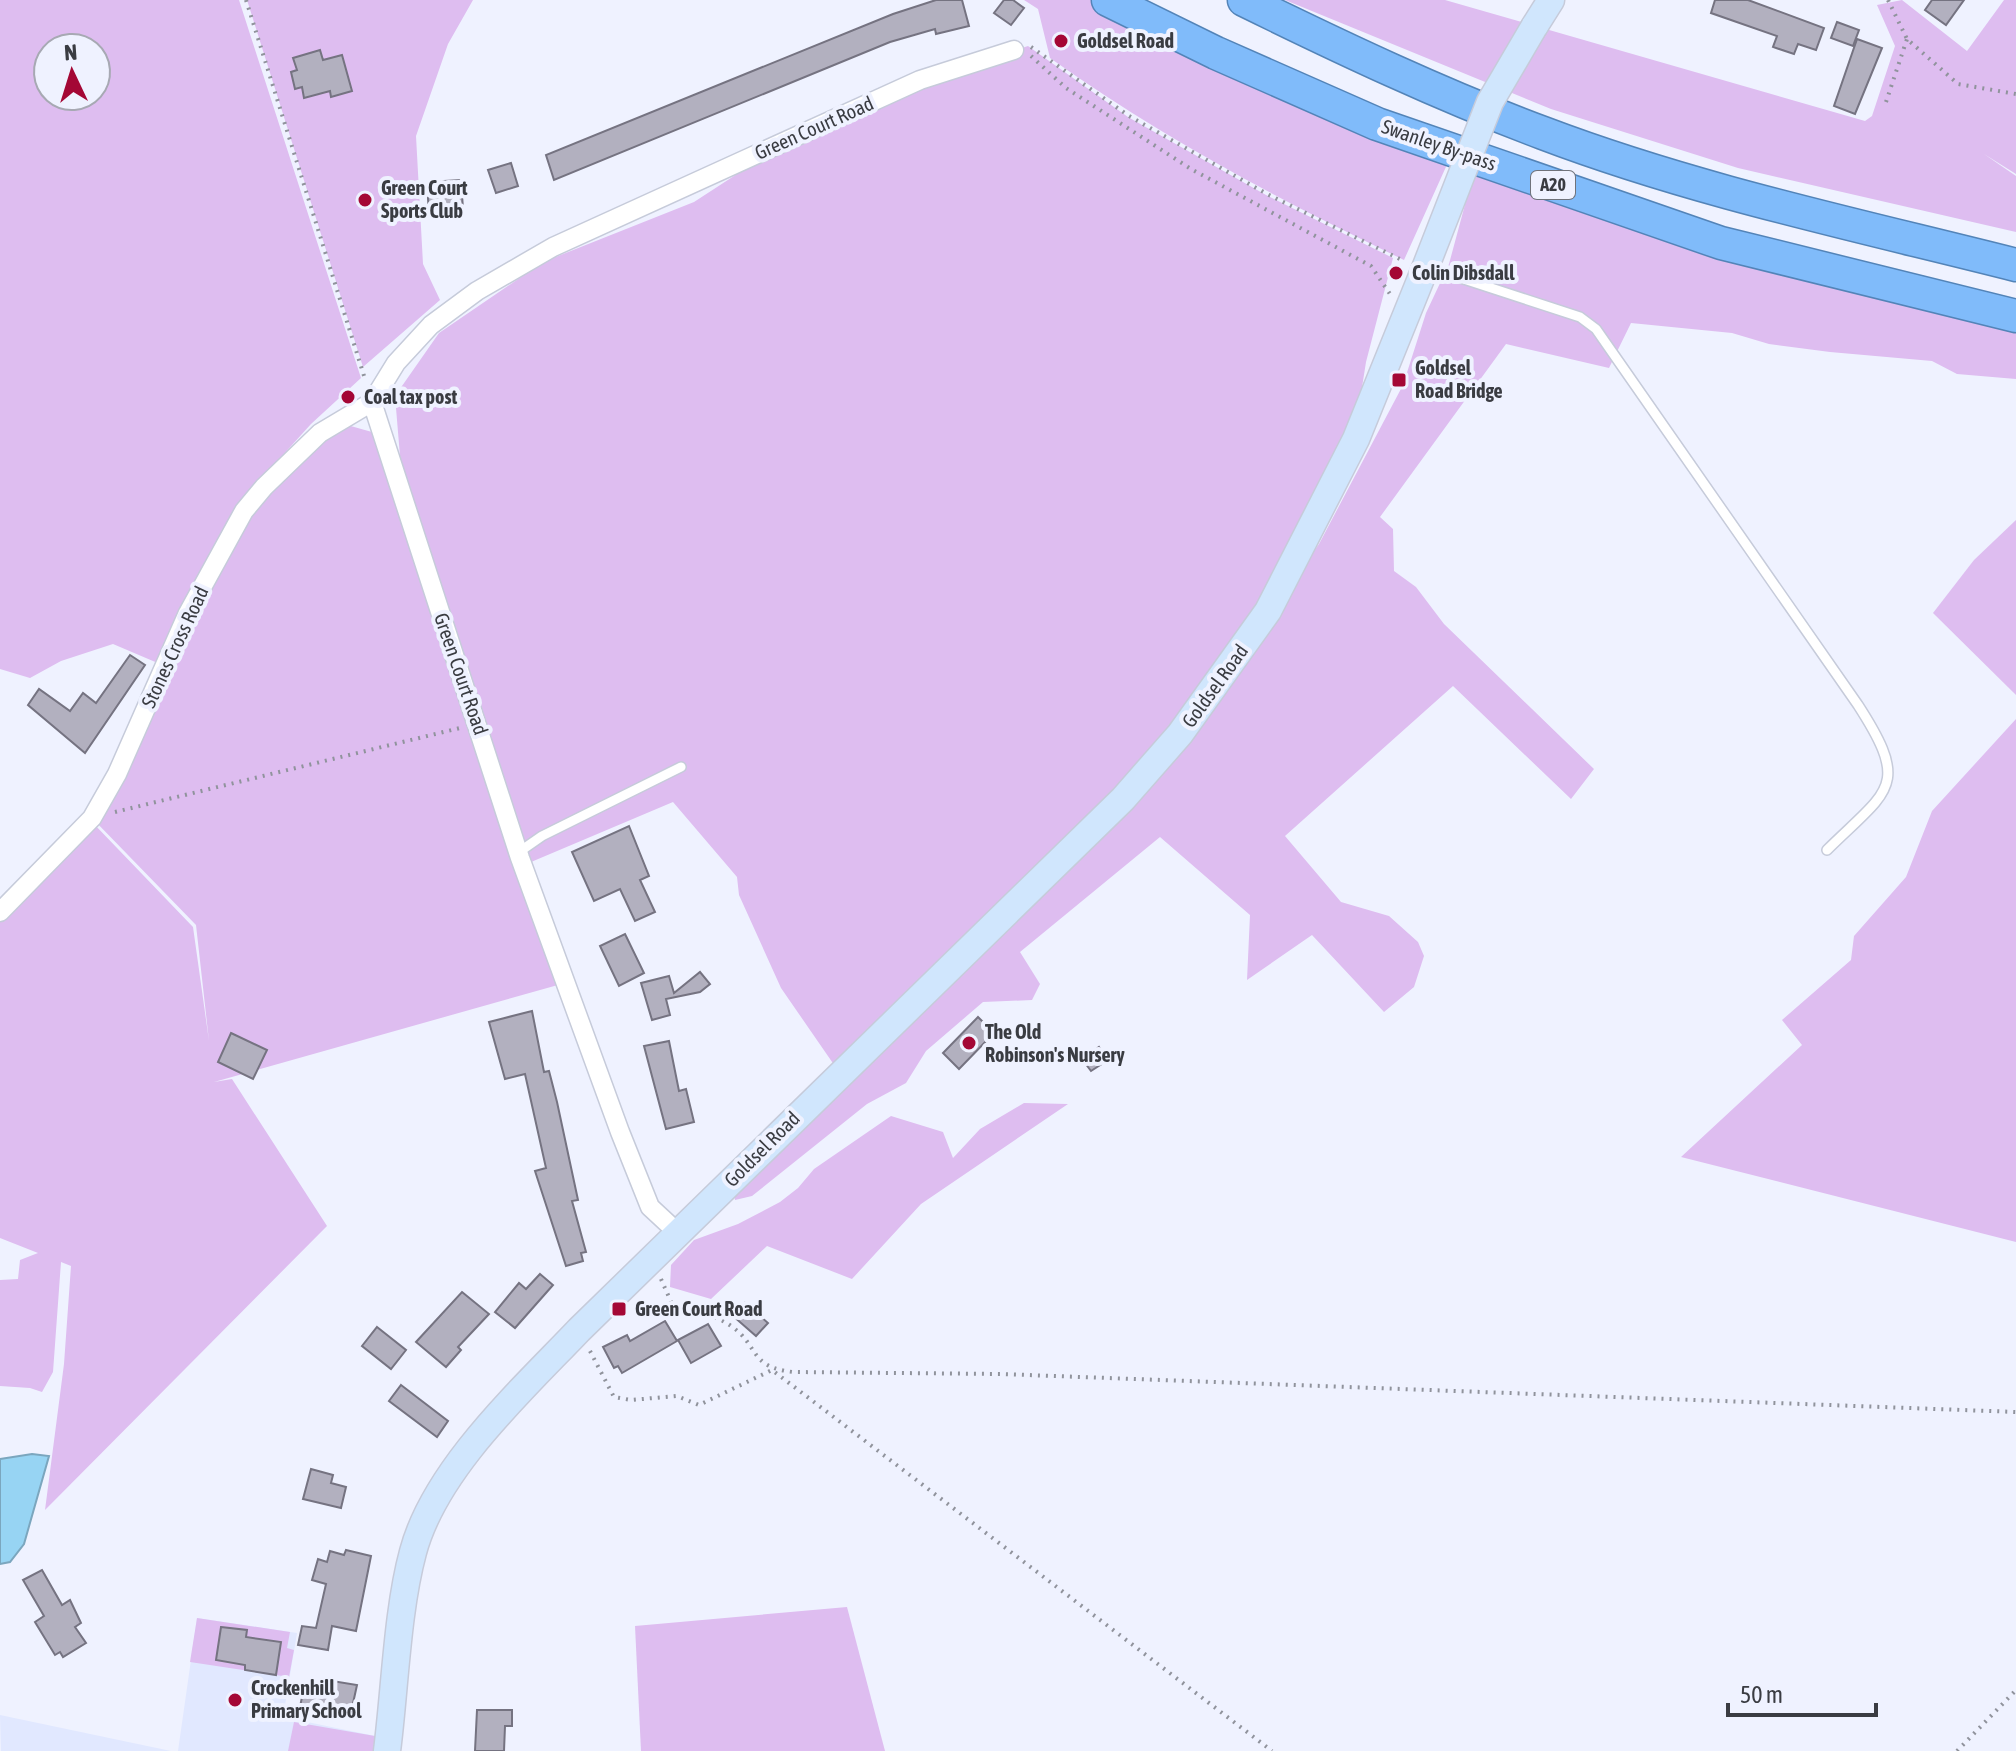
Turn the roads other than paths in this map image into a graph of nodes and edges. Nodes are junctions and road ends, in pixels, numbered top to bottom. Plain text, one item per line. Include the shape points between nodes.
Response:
1 (1108, 0) edge
2 (1244, 0) edge
3 (1551, 0) edge
4 (1021, 47) road end
5 (2016, 265) edge
6 (1425, 269) junction
7 (2016, 316) edge
8 (372, 402) junction
9 (681, 767) dead end
10 (1827, 850) dead end
11 (519, 852) junction
12 (0, 912) edge
13 (678, 1233) junction
14 (387, 1751) edge

1 - 7 highway, Swanley By-pass / A20 via 1216,53 1407,134 1721,243
2 - 5 highway, A20 via 1400,76 1545,134 1728,192
3 - 6 main road, Goldsel Road, bridge via 1490,102
4 - 8 street, Green Court Road via 920,80 553,247 431,325 396,363
6 - 10 lane via 1580,317 1596,329 1858,705 1889,765 1888,783
6 - 13 main road, Goldsel Road via 1356,439 1268,611 1180,734 1123,799
8 - 11 street, Green Court Road
8 - 12 street, Stones Cross Road via 320,433 244,511 188,613 92,818
9 - 11 lane
11 - 13 street, Green Court Road via 644,1195
13 - 14 main road via 488,1429 428,1511 412,1552

